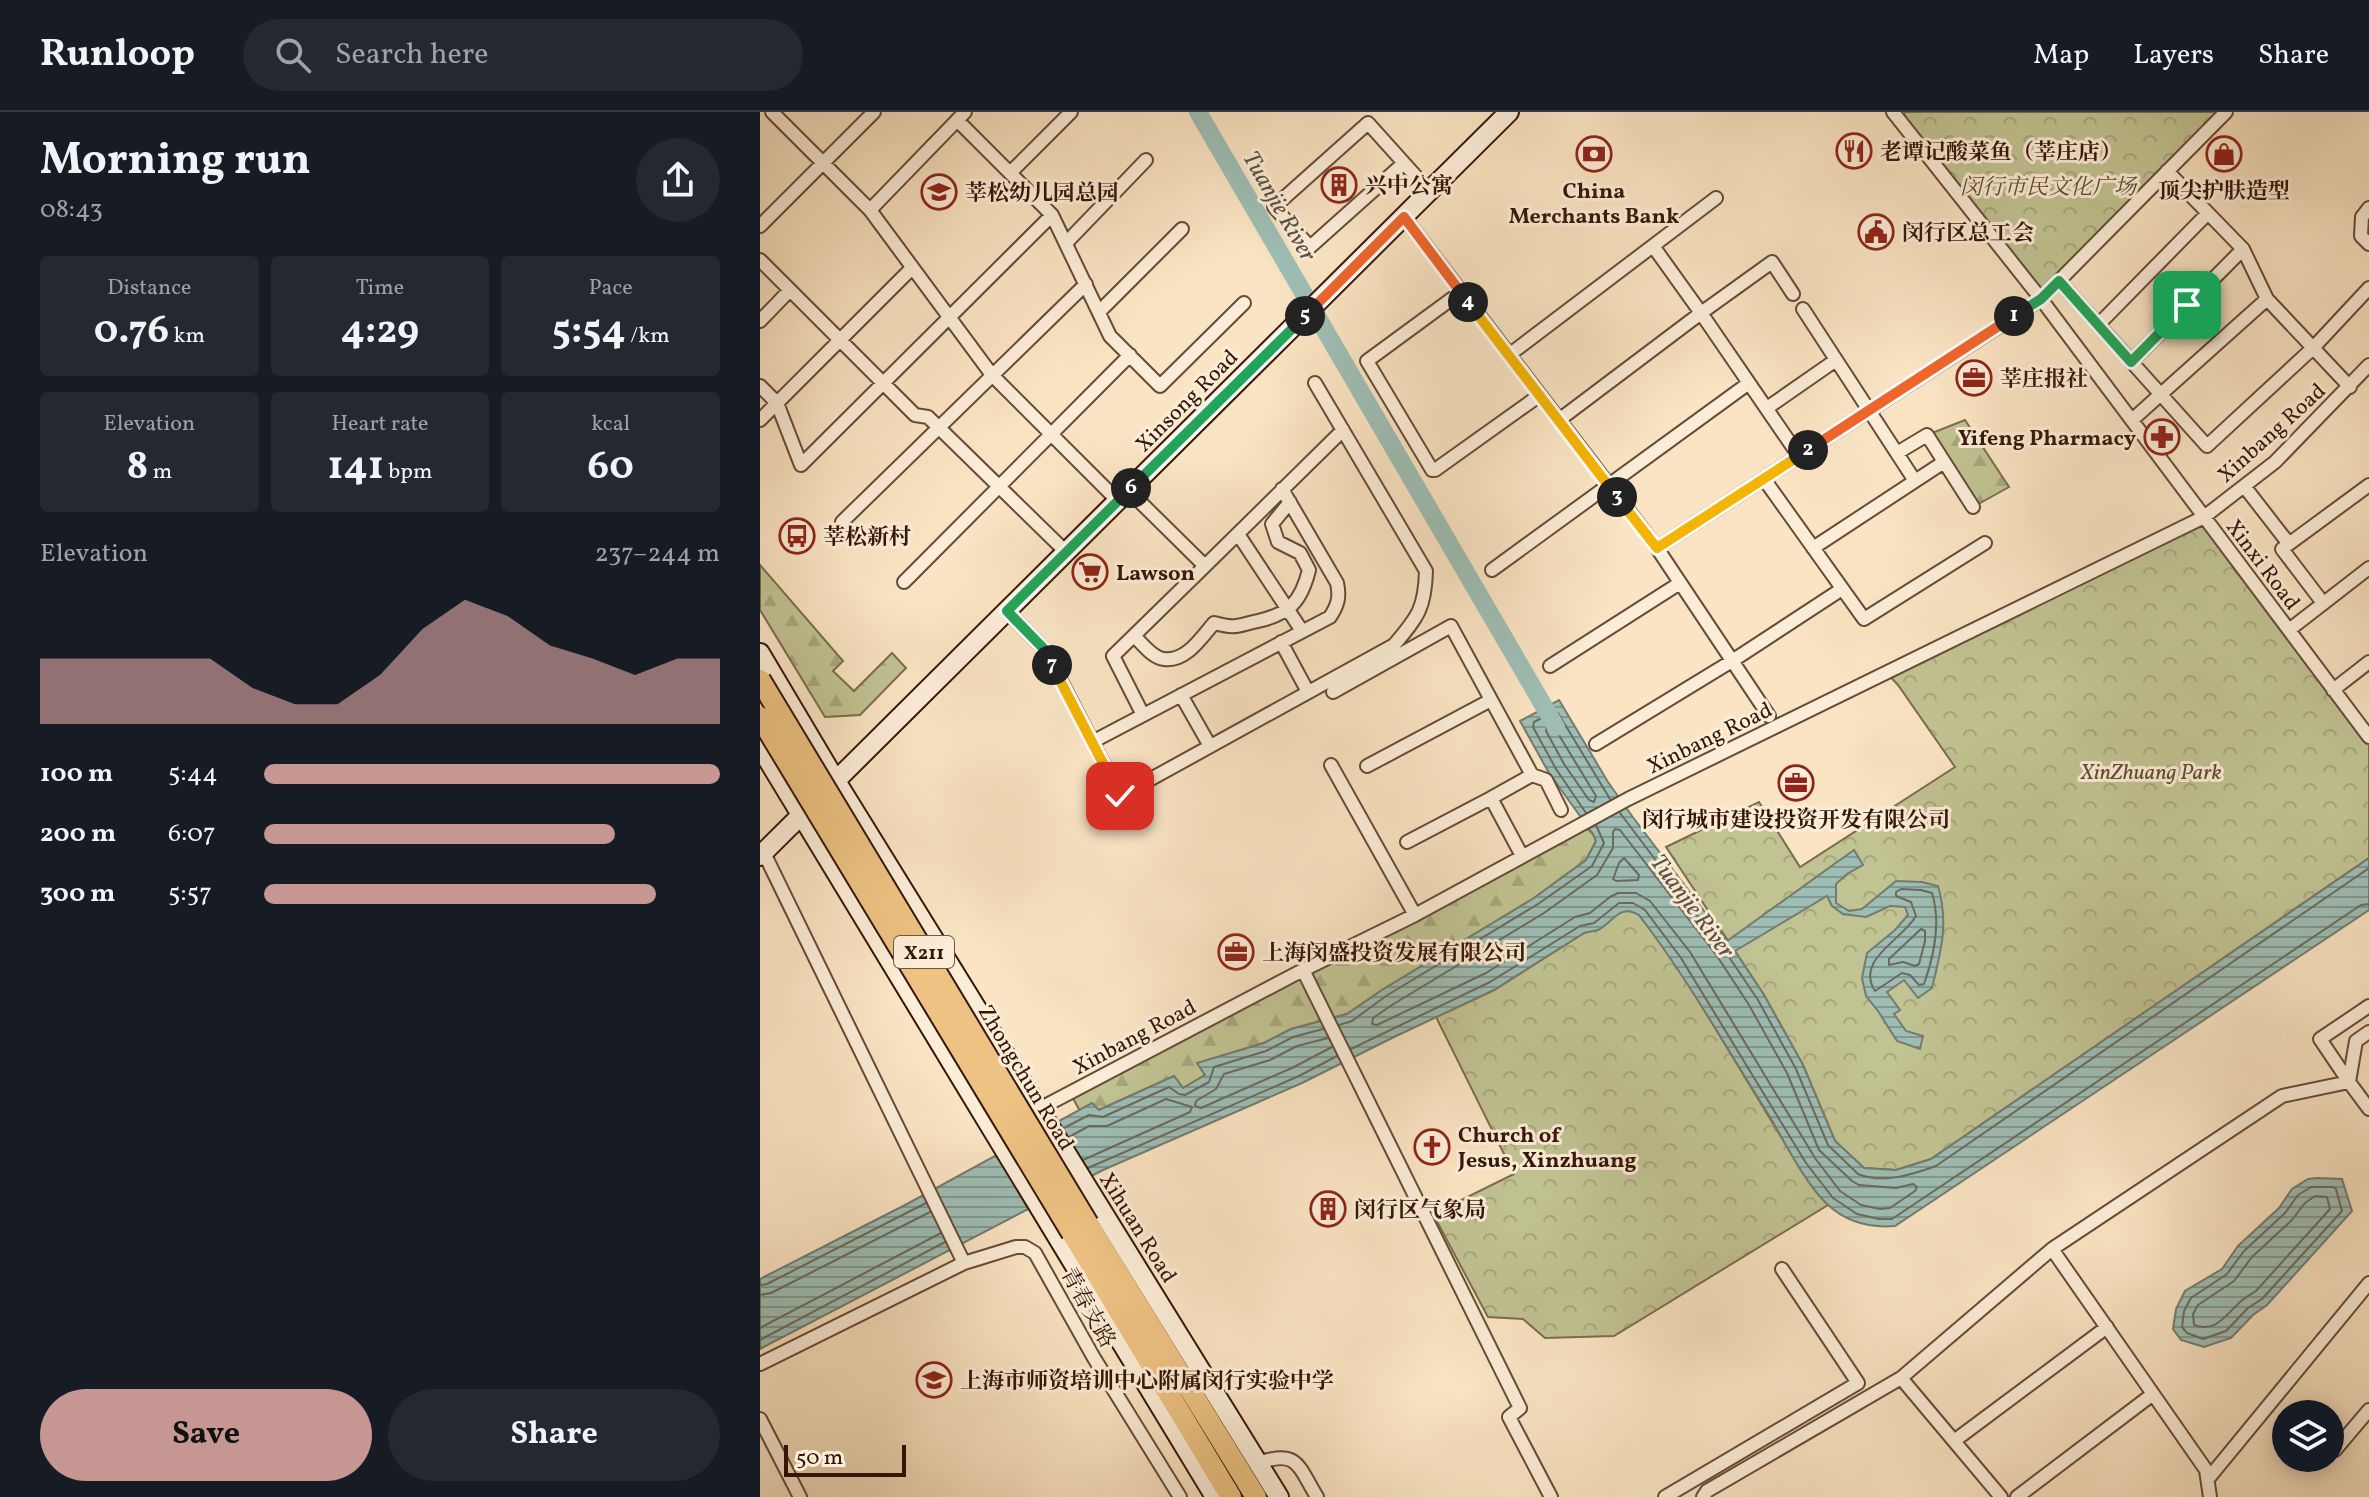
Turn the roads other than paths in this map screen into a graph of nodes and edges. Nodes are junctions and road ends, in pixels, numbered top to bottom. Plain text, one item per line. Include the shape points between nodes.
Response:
1 (772, 112) edge
2 (874, 112) edge
3 (1071, 112) edge
4 (1509, 112) edge
5 (1893, 112) edge
6 (2226, 112) edge
7 (961, 116) edge
8 (1146, 160) dead end
9 (823, 163) junction
10 (1404, 163) junction
11 (2167, 171) junction
12 (1010, 173) junction
13 (1430, 192) junction
14 (1716, 198) dead end
15 (2369, 208) edge
16 (870, 210) junction
17 (2208, 213) junction
18 (1052, 215) junction
19 (1404, 217) junction
20 (760, 226) edge
21 (1182, 229) dead end
22 (1066, 243) junction
23 (2369, 244) edge
24 (1653, 246) junction
25 (2243, 249) junction
26 (760, 260) edge
27 (912, 268) junction
28 (2059, 281) junction
29 (1086, 284) junction
30 (2369, 288) edge
31 (790, 290) junction
32 (1461, 292) junction
33 (1793, 294) dead end
34 (2041, 299) junction
35 (2267, 299) junction
36 (1244, 303) dead end
37 (1803, 309) dead end
38 (1099, 312) junction
39 (1701, 313) junction
40 (949, 317) junction
41 (760, 321) edge
42 (2098, 325) junction
43 (840, 340) junction
44 (2313, 348) junction
45 (1130, 355) junction
46 (1509, 355) junction
47 (1836, 360) junction
48 (2131, 362) junction
49 (2369, 365) edge
50 (992, 375) junction
51 (883, 383) junction
52 (1315, 383) dead end
53 (1749, 383) junction
54 (760, 386) edge
55 (2350, 387) junction
56 (2161, 394) junction
57 (1540, 395) junction
58 (777, 403) junction
59 (1767, 408) junction
60 (1869, 411) junction
61 (760, 420) edge
62 (1559, 420) junction
63 (2132, 420) junction
64 (939, 428) junction
65 (1343, 430) junction
66 (1051, 435) junction
67 (1897, 453) junction
68 (1799, 456) junction
69 (1944, 462) junction
70 (1764, 479) junction
71 (1915, 481) junction
72 (1608, 484) junction
73 (2369, 485) edge
74 (2244, 486) junction
75 (999, 487) junction
76 (1282, 489) junction
77 (1123, 496) junction
78 (1290, 502) junction
79 (1973, 507) dead end
80 (2204, 517) junction
81 (842, 522) dead end
82 (1238, 534) junction
83 (1985, 543) dead end
84 (2289, 544) junction
85 (1657, 548) junction
86 (1813, 548) junction
87 (1066, 552) junction
88 (1205, 566) junction
89 (2369, 568) edge
90 (1492, 570) dead end
91 (904, 582) dead end
92 (1680, 583) junction
93 (1842, 589) junction
94 (2323, 603) junction
95 (1288, 610) junction
96 (1007, 611) junction
97 (2289, 630) junction
98 (1302, 631) junction
99 (1134, 636) junction
100 (1281, 642) junction
101 (760, 653) edge
102 (1732, 661) junction
103 (2369, 662) edge
104 (1550, 666) dead end
105 (760, 680) edge
106 (2333, 690) junction
107 (1308, 692) junction
108 (1333, 692) dead end
109 (1181, 695) junction
110 (1491, 700) junction
111 (1143, 715) junction
112 (1769, 716) dead end
113 (760, 717) edge
114 (2369, 737) edge
115 (1092, 742) junction
116 (1596, 744) dead end
117 (1210, 746) junction
118 (760, 747) edge
119 (1331, 765) dead end
120 (1367, 766) dead end
121 (1532, 775) junction
122 (836, 781) junction
123 (1491, 798) junction
124 (1561, 810) dead end
125 (801, 816) junction
126 (1407, 842) dead end
127 (762, 854) edge
128 (1522, 856) junction
129 (1415, 915) junction
130 (1303, 970) junction
131 (2369, 1006) edge
132 (2369, 1032) edge
133 (2349, 1082) junction
134 (2369, 1109) edge
135 (1041, 1113) junction
136 (1080, 1228) junction
137 (2052, 1249) junction
138 (964, 1263) junction
139 (1782, 1269) dead end
140 (2369, 1283) edge
141 (2364, 1298) edge
142 (2107, 1327) junction
143 (760, 1364) edge
144 (1901, 1378) junction
145 (2153, 1394) junction
146 (2369, 1410) edge
147 (760, 1419) edge
148 (2344, 1439) edge
149 (1954, 1441) junction
150 (1258, 1463) junction
151 (2208, 1479) junction
152 (800, 1497) edge
153 (1180, 1497) edge
154 (1215, 1497) edge
155 (1231, 1497) edge
156 (1256, 1497) edge
157 (1279, 1497) edge
158 (1317, 1497) edge
159 (1551, 1497) edge
160 (1665, 1497) edge
161 (1703, 1497) edge
162 (2001, 1497) edge
163 (2017, 1497) edge
164 (2210, 1497) edge

1 - 9 street
2 - 9 street
3 - 12 street
4 - 13 main road, Xinsong Road
5 - 34 street, Xinxi Road
6 - 11 street
7 - 12 street
7 - 16 street
8 - 22 street
9 - 16 street
9 - 20 street
10 - 10 street via 1368,123 1274,207 1310,247
10 - 13 street
11 - 17 street
11 - 28 street
12 - 18 street
13 - 19 main road, Xinsong Road
14 - 24 street
15 - 23 street via 2362,217 2361,236
16 - 27 street
17 - 25 street
17 - 42 street
18 - 22 street
18 - 40 street
19 - 32 street
19 - 77 main road, Xinsong Road
21 - 38 street
22 - 29 street
24 - 39 street
24 - 46 street
25 - 35 street
25 - 48 street
26 - 31 street
27 - 40 street
27 - 43 street
28 - 34 street
28 - 42 street
29 - 38 street
29 - 50 street
30 - 44 street
31 - 41 street
31 - 43 street
32 - 46 street
32 - 57 street via 1367,361 1432,470
33 - 39 street via 1772,262
34 - 60 street
34 - 63 street, Xinxi Road
35 - 44 street
35 - 56 street
36 - 45 street via 1160,386
37 - 47 street
38 - 45 street via 1110,336
39 - 53 street
39 - 62 street
40 - 50 street
40 - 51 street
42 - 48 street
43 - 51 street
43 - 58 street
44 - 55 street
44 - 56 street via 2207,446
45 - 66 street
46 - 57 street
47 - 59 street
47 - 60 street
48 - 56 street
49 - 55 street, Xinbang Road
50 - 64 street
50 - 66 street
51 - 58 street via 801,465
51 - 64 street via 915,415 928,417
52 - 65 street
53 - 59 street
53 - 72 street
54 - 58 street
55 - 74 street, Xinbang Road
56 - 63 street
57 - 62 street
58 - 61 street
59 - 68 street
60 - 67 street
60 - 68 street
62 - 72 street
63 - 80 street, Xinxi Road
64 - 75 street
64 - 81 street
65 - 76 street
65 - 107 street via 1426,571 1426,597 1394,645
66 - 75 street
66 - 77 street
67 - 69 street via 1927,435
67 - 71 street
68 - 70 street
69 - 71 street
69 - 79 street
70 - 85 street
70 - 86 street
71 - 86 street
72 - 85 street
72 - 90 street
73 - 84 street
74 - 80 street, Xinbang Road
74 - 84 street
75 - 87 street
75 - 91 street
76 - 78 street
76 - 82 street
77 - 87 main road, Xinsong Road
77 - 88 street
78 - 95 street via 1272,524 1278,542 1300,553 1309,570
78 - 98 street via 1339,595 1330,617
80 - 97 street, Xinxi Road
80 - 128 street, Xinbang Road
82 - 88 street
82 - 95 street
83 - 93 street via 1864,619
84 - 94 street via 2282,549
85 - 92 street
86 - 93 street
87 - 96 main road, Xinsong Road
88 - 99 street
89 - 94 street
92 - 102 street
92 - 104 street
93 - 102 street
94 - 97 street
95 - 98 street
95 - 99 street via 1234,628 1214,623 1185,655 1164,659
96 - 115 street via 1045,650
96 - 122 main road, Xinsong Road
97 - 106 street, Xinxi Road
98 - 100 street
99 - 111 street via 1113,656
100 - 107 street
100 - 109 street
101 - 122 main road, Xihuan Road
102 - 112 street
102 - 116 street
103 - 106 street
105 - 136 main road, Zhongchun Road / X211, bridge
106 - 114 street, Xinxi Road
107 - 117 street
108 - 110 street via 1451,626
109 - 111 street
109 - 117 street
110 - 120 street
110 - 121 street
111 - 115 street
113 - 136 main road, Zhongchun Road / X211, bridge
115 - 117 street via 1120,796
118 - 125 main road
119 - 129 street
121 - 123 street
121 - 124 street via 1546,780
122 - 125 main road, Xinsong Road
122 - 135 main road, Xihuan Road
123 - 126 street
123 - 128 street
125 - 127 main road, Xinsong Road
125 - 154 main road
127 - 138 street
128 - 129 street, Xinbang Road
129 - 130 street, Xinbang Road
130 - 135 street, Xinbang Road
130 - 159 street via 1520,1408 1509,1417
131 - 133 street via 2320,1039
132 - 133 street via 2356,1041
133 - 134 street
133 - 137 street via 2282,1096
135 - 150 main road, Xihuan Road
136 - 155 main road, Zhongchun Road / X211
136 - 156 main road, Zhongchun Road / X211
137 - 142 street
137 - 144 street
138 - 143 street, 青春支路
138 - 153 street, 青春支路 via 1016,1247 1035,1253
139 - 160 street via 1858,1383
140 - 141 street
141 - 151 street
142 - 145 street
142 - 149 street
144 - 149 street
144 - 161 street
145 - 151 street
145 - 163 street
146 - 148 street
147 - 152 street
149 - 162 street
150 - 157 main road, Xihuan Road
150 - 158 street via 1274,1457 1295,1461
151 - 164 street

